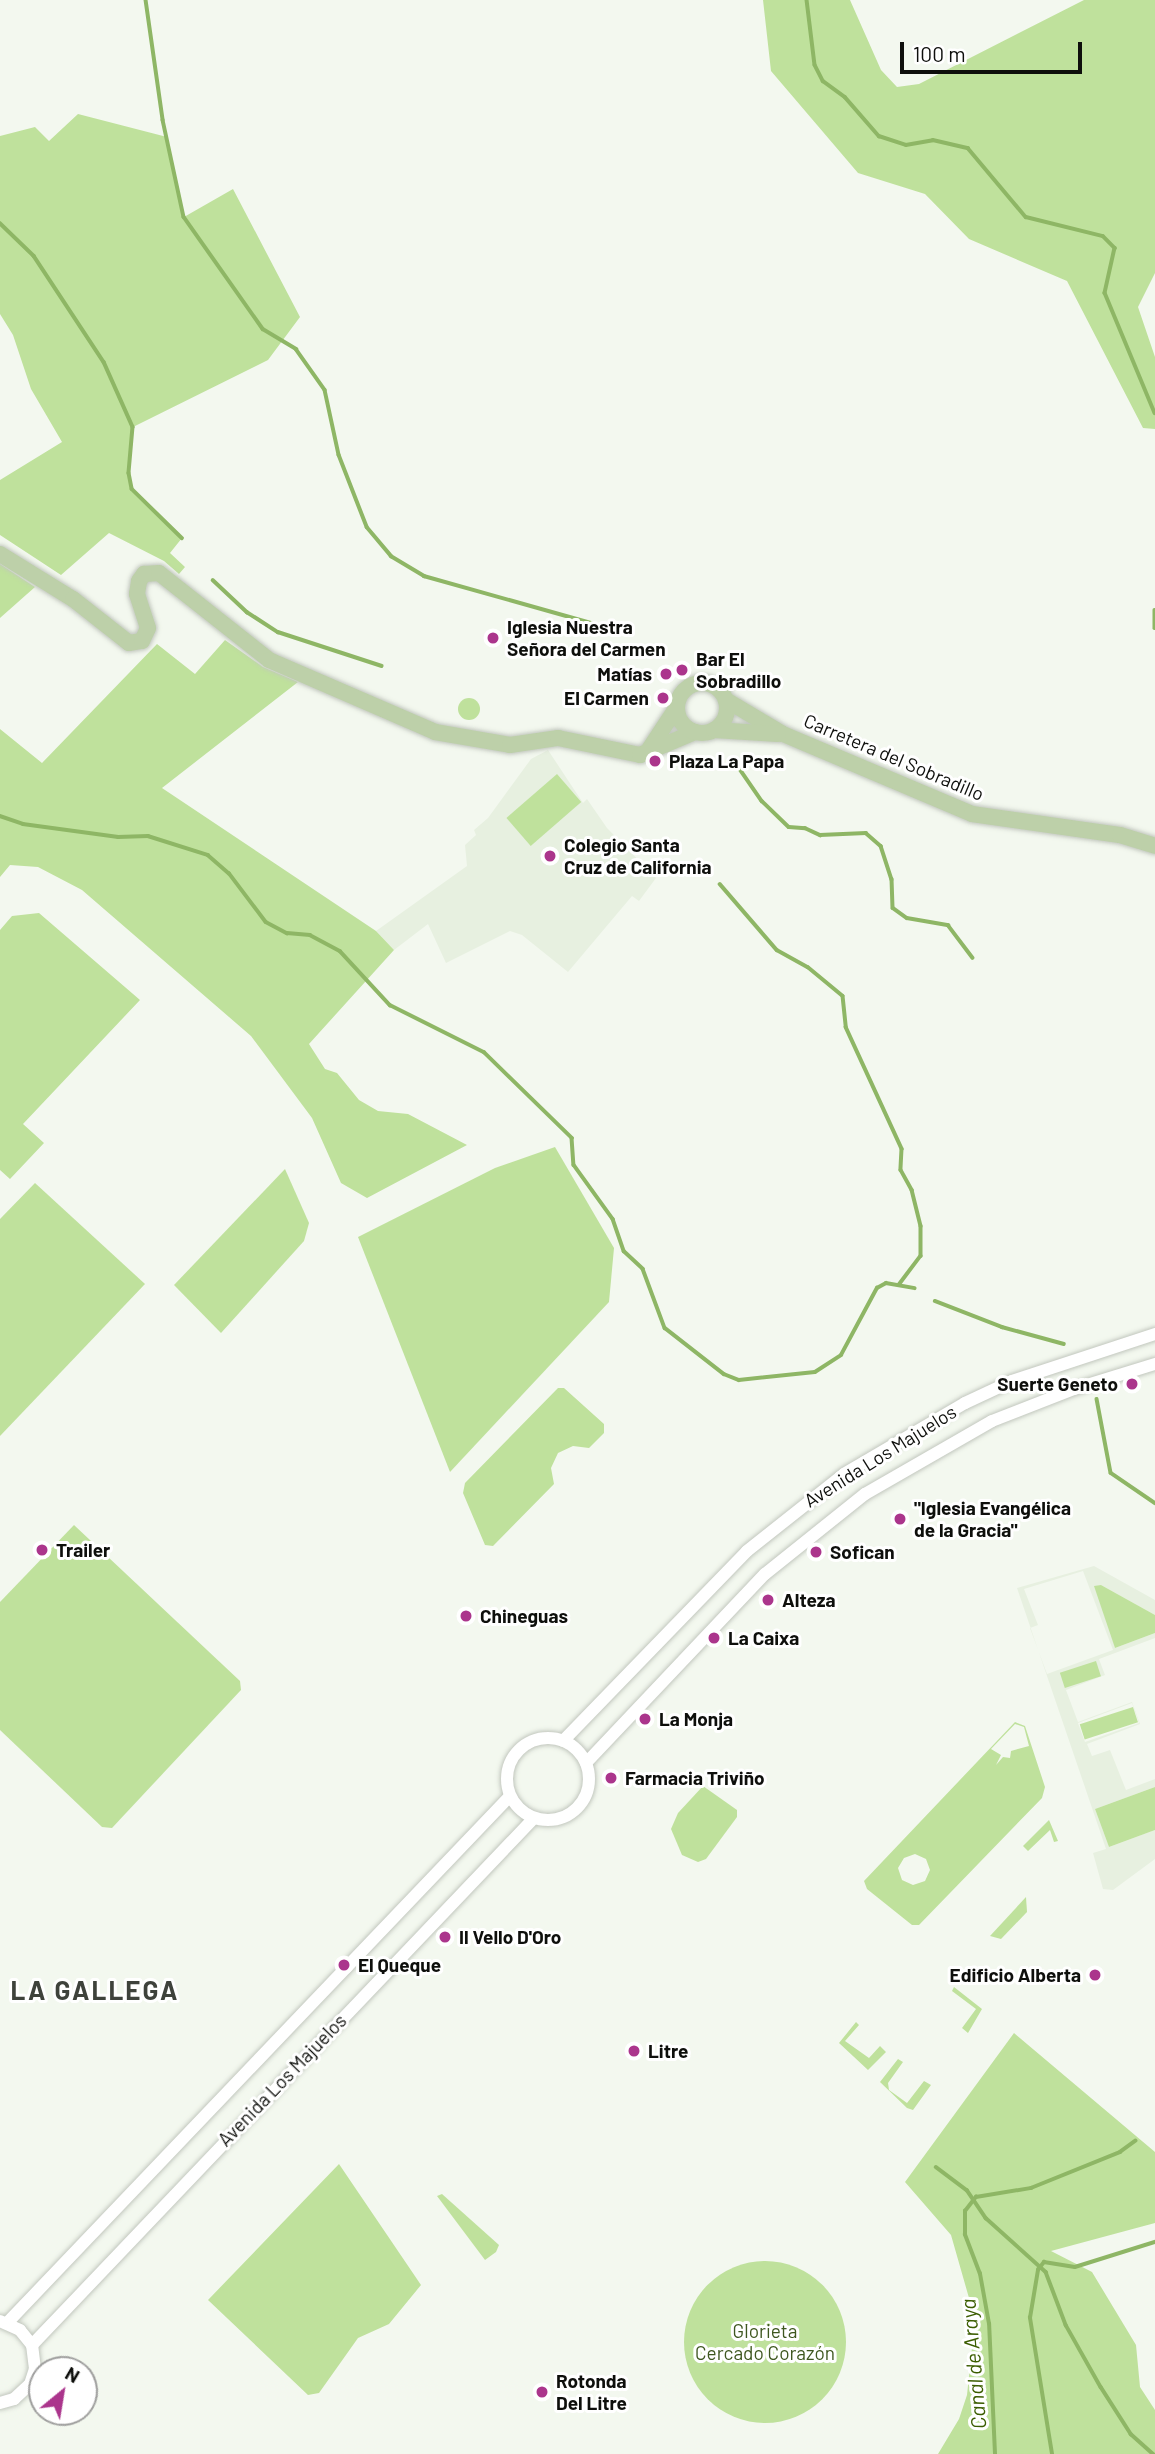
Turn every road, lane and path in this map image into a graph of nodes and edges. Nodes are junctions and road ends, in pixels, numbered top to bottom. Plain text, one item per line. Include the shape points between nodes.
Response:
1 (0, 554) edge
2 (726, 700) junction
3 (677, 707) junction
4 (714, 730) junction
5 (695, 732) junction
6 (783, 734) junction
7 (647, 752) junction
8 (1155, 846) edge
9 (1155, 1334) edge
10 (1155, 1364) edge
11 (563, 1741) junction
12 (586, 1763) junction
13 (510, 1796) junction
14 (534, 1818) junction
15 (4, 2322) edge
16 (32, 2345) junction
17 (0, 2403) edge

1 - 7 main road via 73,599 120,641 136,643 146,635 148,621 137,587 144,574 159,573 269,660 409,723 492,744 558,738 628,754
2 - 3 main road via 715,687 697,684 681,695
2 - 4 main road via 726,716
2 - 6 main road, Carretera del Sobradillo
3 - 5 main road via 683,724
3 - 7 main road via 663,735
4 - 5 main road
4 - 6 main road, Carretera del Sobradillo
5 - 7 main road
6 - 8 main road, Carretera del Sobradillo via 972,814 1107,833
9 - 11 street, Avenida Los Majuelos via 1012,1381 965,1403 844,1474 747,1551
10 - 12 street, Avenida Los Majuelos via 992,1421 865,1494 765,1574
11 - 12 street
11 - 13 street via 533,1741 518,1751 509,1768
12 - 14 street via 587,1791 579,1806 562,1818
13 - 14 street
13 - 15 street, Avenida Los Majuelos
14 - 16 street, Avenida Los Majuelos
15 - 16 street
16 - 17 street via 35,2369 30,2384 15,2399

